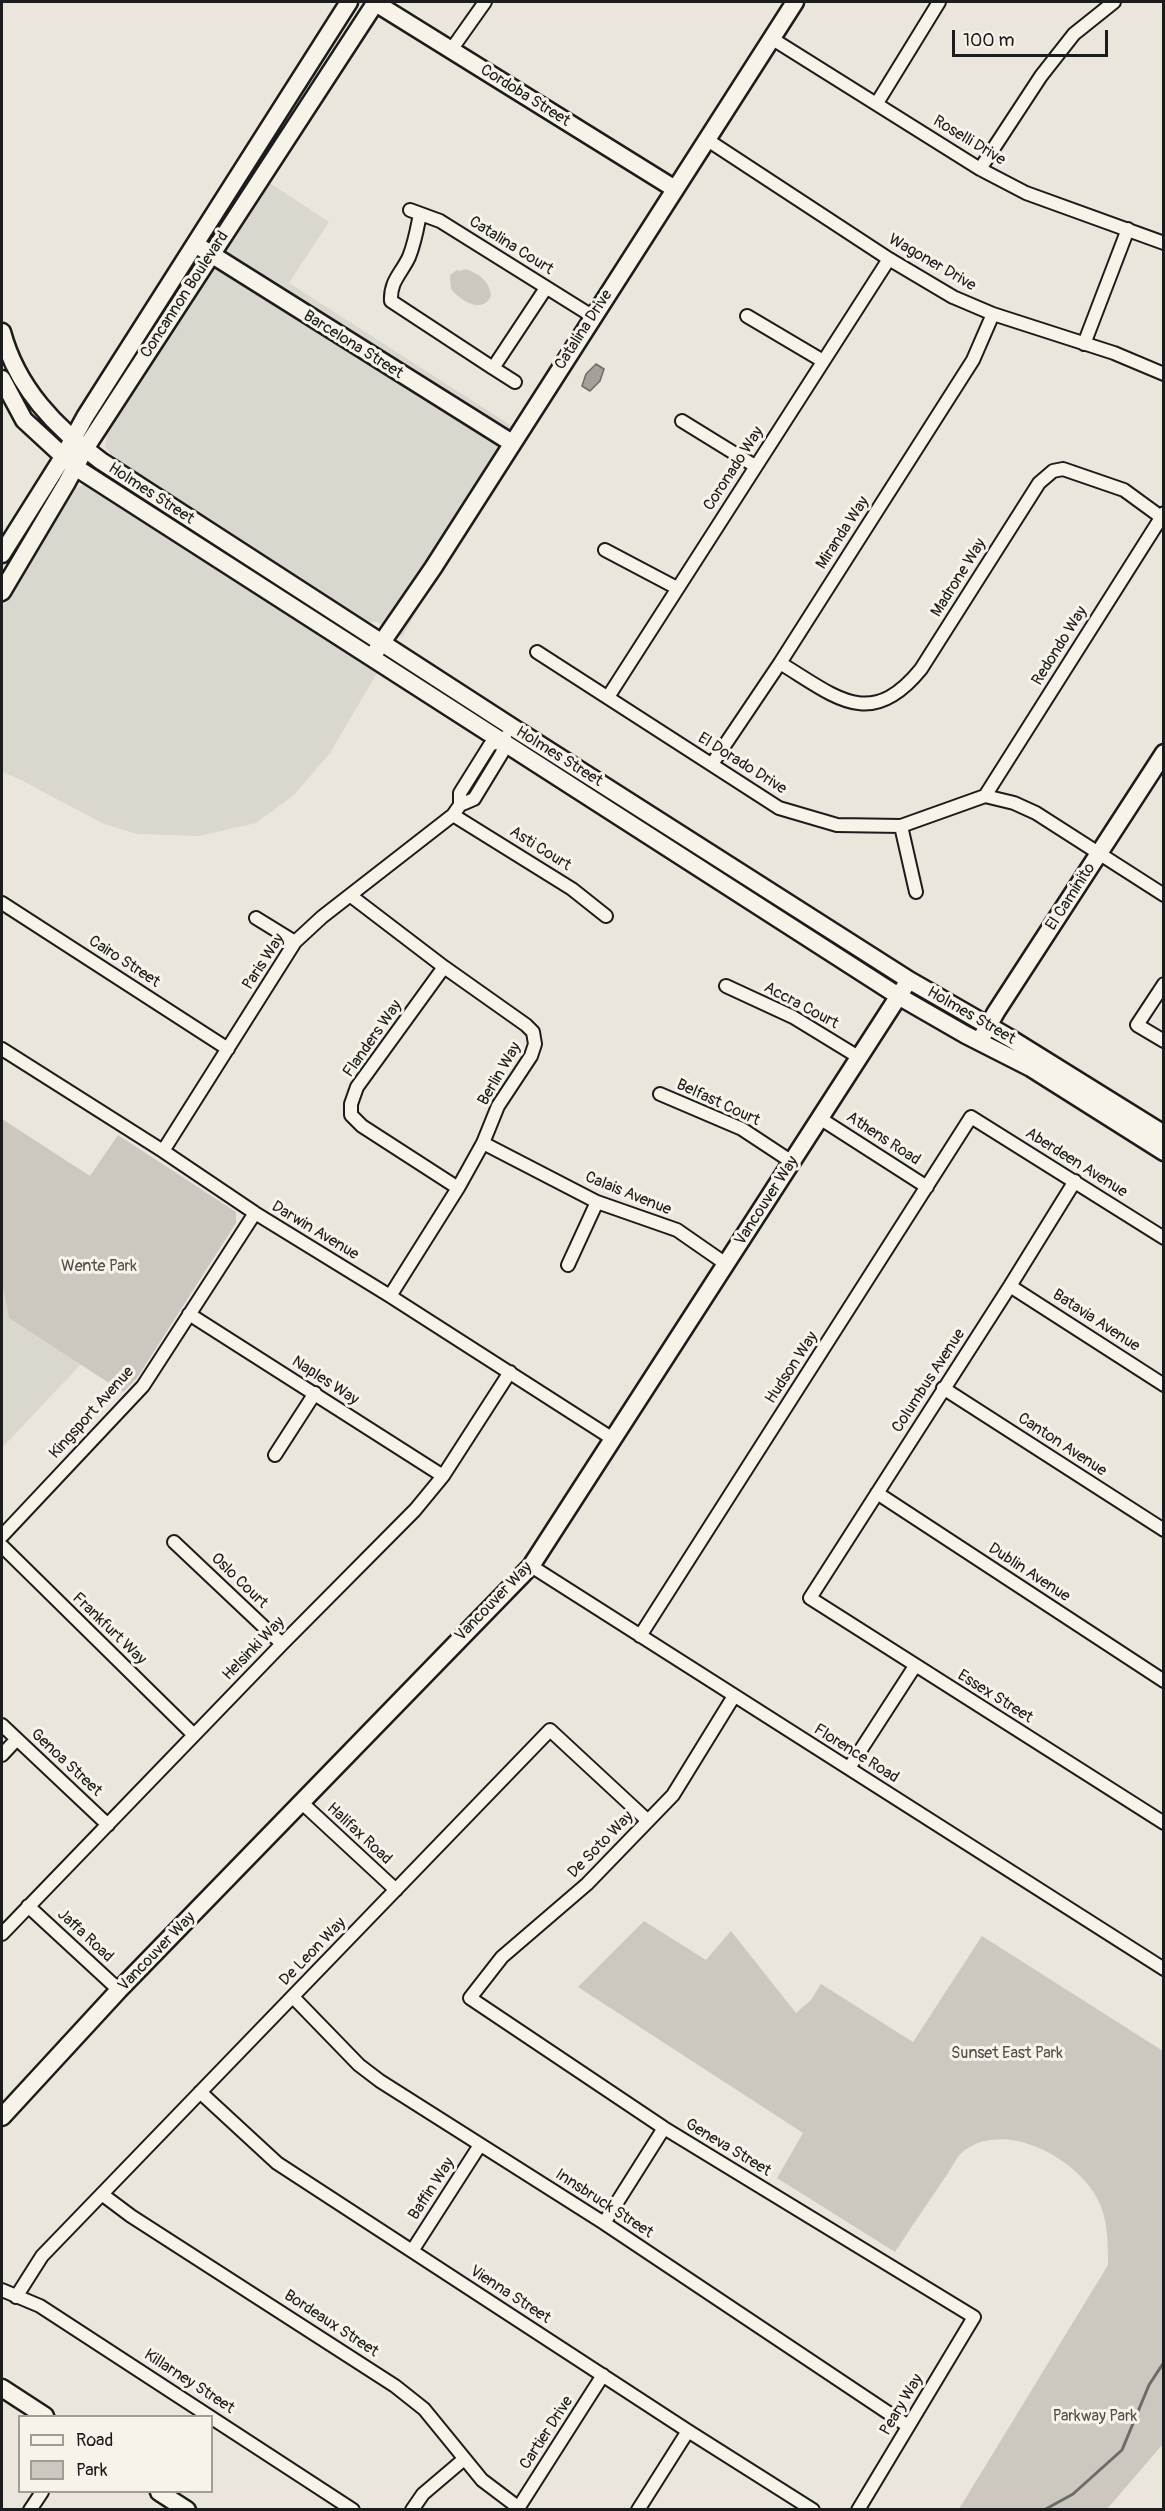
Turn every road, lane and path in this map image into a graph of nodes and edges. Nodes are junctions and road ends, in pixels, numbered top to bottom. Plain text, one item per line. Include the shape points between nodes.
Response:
1 (349, 2) edge
2 (375, 2) edge
3 (485, 2) edge
4 (795, 2) edge
5 (939, 2) edge
6 (1114, 2) edge
7 (771, 38) junction
8 (451, 50) junction
9 (877, 103) junction
10 (706, 139) junction
11 (980, 168) junction
12 (675, 189) junction
13 (1128, 229) junction
14 (1164, 243) edge
15 (196, 244) junction
16 (211, 254) junction
17 (889, 259) junction
18 (546, 288) junction
19 (993, 314) junction
20 (592, 316) junction
21 (747, 316) dead end
22 (2, 332) edge
23 (1084, 344) junction
24 (823, 361) junction
25 (493, 368) junction
26 (1164, 374) edge
27 (2, 379) edge
28 (515, 382) dead end
29 (682, 421) dead end
30 (512, 443) junction
31 (79, 444) junction
32 (69, 462) junction
33 (755, 466) junction
34 (1162, 515) edge
35 (605, 550) dead end
36 (2, 554) edge
37 (677, 588) junction
38 (2, 592) edge
39 (381, 642) junction
40 (537, 652) dead end
41 (372, 658) junction
42 (780, 663) junction
43 (608, 697) junction
44 (507, 734) junction
45 (1164, 753) edge
46 (712, 764) junction
47 (986, 796) junction
48 (457, 810) junction
49 (902, 826) junction
50 (1100, 852) junction
51 (916, 892) dead end
52 (1164, 895) edge
53 (351, 896) junction
54 (2, 903) edge
55 (606, 916) dead end
56 (256, 918) dead end
57 (295, 942) junction
58 (444, 967) junction
59 (909, 980) junction
60 (1164, 984) edge
61 (726, 986) dead end
62 (900, 997) junction
63 (988, 1026) junction
64 (980, 1041) junction
65 (1164, 1041) edge
66 (228, 1048) junction
67 (2, 1049) edge
68 (860, 1058) junction
69 (660, 1094) dead end
70 (971, 1117) joint
71 (822, 1119) junction
72 (1164, 1134) edge
73 (483, 1143) junction
74 (163, 1151) junction
75 (1164, 1152) edge
76 (792, 1162) junction
77 (1075, 1181) junction
78 (927, 1187) junction
79 (458, 1188) junction
80 (597, 1202) junction
81 (255, 1213) junction
82 (1164, 1238) edge
83 (726, 1264) junction
84 (568, 1265) dead end
85 (1010, 1286) junction
86 (390, 1296) junction
87 (189, 1314) junction
88 (510, 1372) junction
89 (1164, 1384) edge
90 (944, 1388) junction
91 (315, 1394) junction
92 (613, 1439) junction
93 (274, 1455) dead end
94 (443, 1476) junction
95 (877, 1493) junction
96 (1164, 1530) edge
97 (2, 1536) edge
98 (174, 1542) dead end
99 (2, 1546) edge
100 (531, 1566) junction
101 (810, 1598) joint
102 (640, 1636) junction
103 (282, 1644) junction
104 (915, 1666) junction
105 (1164, 1681) edge
106 (734, 1696) junction
107 (2, 1725) edge
108 (194, 1735) junction
109 (16, 1740) junction
110 (2, 1755) edge
111 (849, 1768) junction
112 (301, 1802) junction
113 (647, 1820) junction
114 (1164, 1823) edge
115 (108, 1825) junction
116 (396, 1890) junction
117 (28, 1906) junction
118 (2, 1934) edge
119 (1164, 1969) edge
120 (119, 1990) junction
121 (293, 1996) junction
122 (470, 1998) joint
123 (200, 2092) junction
124 (2, 2117) edge
125 (664, 2128) junction
126 (480, 2145) junction
127 (103, 2194) junction
128 (604, 2223) junction
129 (412, 2251) junction
130 (2, 2290) edge
131 (16, 2297) junction
132 (974, 2318) joint
133 (603, 2375) junction
134 (2, 2388) edge
135 (43, 2415) edge
136 (208, 2415) edge
137 (213, 2418) edge
138 (908, 2426) junction
139 (688, 2431) junction
140 (464, 2460) junction
141 (41, 2493) edge
142 (161, 2493) edge
143 (518, 2509) edge
144 (30, 2510) edge
145 (187, 2510) edge
146 (353, 2510) edge
147 (412, 2510) edge
148 (638, 2510) edge
149 (813, 2510) edge
150 (858, 2510) edge

1 - 15 main road, Concannon Boulevard
2 - 8 main road, Cordoba Street
2 - 16 main road, Concannon Boulevard
3 - 8 street
4 - 7 main road, Catalina Drive
5 - 9 street
6 - 11 street via 1074,34
7 - 9 street, Roselli Drive
7 - 10 main road, Catalina Drive
8 - 12 main road, Cordoba Street
9 - 11 street, Roselli Drive
10 - 12 main road, Catalina Drive
10 - 17 street, Wagoner Drive
11 - 13 street, Roselli Drive via 1026,193
12 - 20 main road, Catalina Drive
13 - 14 street, Roselli Drive
13 - 23 street
15 - 16 main road, Barcelona Street
15 - 31 main road, Concannon Boulevard
16 - 30 main road, Barcelona Street
16 - 31 main road, Concannon Boulevard
17 - 19 street, Wagoner Drive via 954,297
17 - 24 street, Coronado Way
18 - 20 street, Catalina Court
18 - 25 street
18 - 25 street, Catalina Court via 440,221 415,212 416,240 390,287 391,301
19 - 23 street, Wagoner Drive
19 - 42 street, Miranda Way via 973,360
20 - 30 main road, Catalina Drive
21 - 24 street
22 - 31 main road, Holmes Street via 6,348 39,406
23 - 26 street, Wagoner Drive
24 - 33 street, Coronado Way
25 - 28 street
27 - 32 main road, Holmes Street via 24,420
29 - 33 street
30 - 39 main road, Catalina Drive
31 - 32 main road, Concannon Boulevard
31 - 39 main road, Holmes Street
32 - 36 main road, Concannon Boulevard
32 - 38 main road, Concannon Boulevard
32 - 41 main road, Holmes Street
33 - 37 street, Coronado Way
34 - 42 street, Madrone Way via 1124,490 1063,469 1053,471 1039,483 906,687 886,701 863,705 843,701
34 - 47 street, Redondo Way
35 - 37 street
37 - 43 street, Coronado Way
39 - 41 main road, Catalina Drive
39 - 44 main road, Holmes Street
40 - 43 street, El Dorado Drive
41 - 44 main road, Holmes Street
42 - 46 street, Miranda Way
43 - 46 street, El Dorado Drive
44 - 48 street, Paris Way via 502,753 474,799
44 - 59 main road, Holmes Street
44 - 62 main road, Holmes Street
45 - 50 main road, El Caminito
46 - 49 street, El Dorado Drive via 779,808 837,825
47 - 49 street, El Dorado Drive
47 - 50 street via 1014,802
48 - 53 street, Paris Way
48 - 55 street, Asti Court
49 - 51 street
50 - 52 street
50 - 63 main road, El Caminito
53 - 57 street, Paris Way
53 - 58 street, Berlin Way
54 - 66 street, Cairo Street
56 - 57 street
57 - 66 street, Paris Way
58 - 73 street, Berlin Way via 526,1025 536,1044 498,1106
58 - 79 street, Flanders Way via 357,1088 351,1115
59 - 62 main road, Vancouver Way
59 - 63 main road, Holmes Street
60 - 65 street via 1137,1025
61 - 68 street, Accra Court via 793,1017
62 - 64 main road, Holmes Street
62 - 68 main road, Vancouver Way
63 - 64 main road, El Caminito
63 - 72 main road, Holmes Street
64 - 75 main road, Holmes Street via 1031,1068
66 - 74 street, Paris Way
67 - 74 street, Darwin Avenue
68 - 71 main road, Vancouver Way
69 - 76 street, Belfast Court via 741,1129
70 - 77 street, Aberdeen Avenue
70 - 78 street, Hudson Way
71 - 76 main road, Vancouver Way
71 - 78 street, Athens Road
73 - 79 street, Berlin Way
73 - 80 street, Calais Avenue
74 - 81 street, Darwin Avenue
76 - 83 main road, Vancouver Way
77 - 82 street, Aberdeen Avenue
77 - 85 street, Columbus Avenue
78 - 102 street, Hudson Way
79 - 86 street, Berlin Way
80 - 83 street, Calais Avenue via 677,1230
80 - 84 street
81 - 86 street, Darwin Avenue
81 - 87 street, Kingsport Avenue
83 - 92 main road, Vancouver Way
85 - 89 street, Batavia Avenue
85 - 90 street, Columbus Avenue
86 - 88 street, Darwin Avenue
87 - 91 street, Naples Way
87 - 97 street, Kingsport Avenue via 143,1386
88 - 92 street, Darwin Avenue
88 - 94 street, Helsinki Way
90 - 95 street, Columbus Avenue
90 - 96 street, Canton Avenue
91 - 93 street
91 - 94 street, Naples Way
92 - 100 main road, Vancouver Way
94 - 103 street, Helsinki Way
95 - 101 street, Columbus Avenue
95 - 105 street, Dublin Avenue
98 - 103 street, Oslo Court
99 - 108 street, Frankfurt Way
100 - 102 street, Florence Road
100 - 112 main road, Vancouver Way
101 - 104 street, Essex Street
102 - 106 street, Florence Road
103 - 108 street, Helsinki Way
104 - 111 street
104 - 114 street, Essex Street
106 - 111 street, Florence Road
106 - 113 street, De Soto Way via 673,1795
107 - 109 street, Genoa Street
108 - 115 street, Helsinki Way
109 - 110 street
109 - 115 street, Genoa Street
111 - 119 street, Florence Road
112 - 116 street, Halifax Road
112 - 120 main road, Vancouver Way
113 - 116 street, De Leon Way via 550,1731
113 - 122 street, De Soto Way via 587,1884 502,1957
115 - 117 street, Helsinki Way
116 - 121 street, De Leon Way
117 - 118 street, Helsinki Way
117 - 120 street, Jaffa Road
120 - 124 main road, Vancouver Way
121 - 123 street, De Leon Way
121 - 126 street, Innsbruck Street via 359,2065
122 - 125 street, Geneva Street
123 - 127 street, De Leon Way
123 - 129 street, Vienna Street via 277,2163
125 - 128 street
125 - 132 street, Geneva Street
126 - 128 street, Innsbruck Street
126 - 129 street, Baffin Way
127 - 131 street, De Leon Way via 42,2256
127 - 140 street, Bordeaux Street via 395,2386 424,2409
128 - 138 street, Innsbruck Street
129 - 133 street, Vienna Street
130 - 131 street, Killarney Street
131 - 136 street, Killarney Street via 40,2306
132 - 138 street, Peary Way
133 - 139 street, Vienna Street
133 - 143 street, Cartier Drive
134 - 135 main road
137 - 146 street, Killarney Street
138 - 150 street, Peary Way
139 - 148 street
139 - 149 street, Vienna Street
140 - 143 street, Bordeaux Street
140 - 147 street via 423,2494
141 - 144 street
142 - 145 main road

